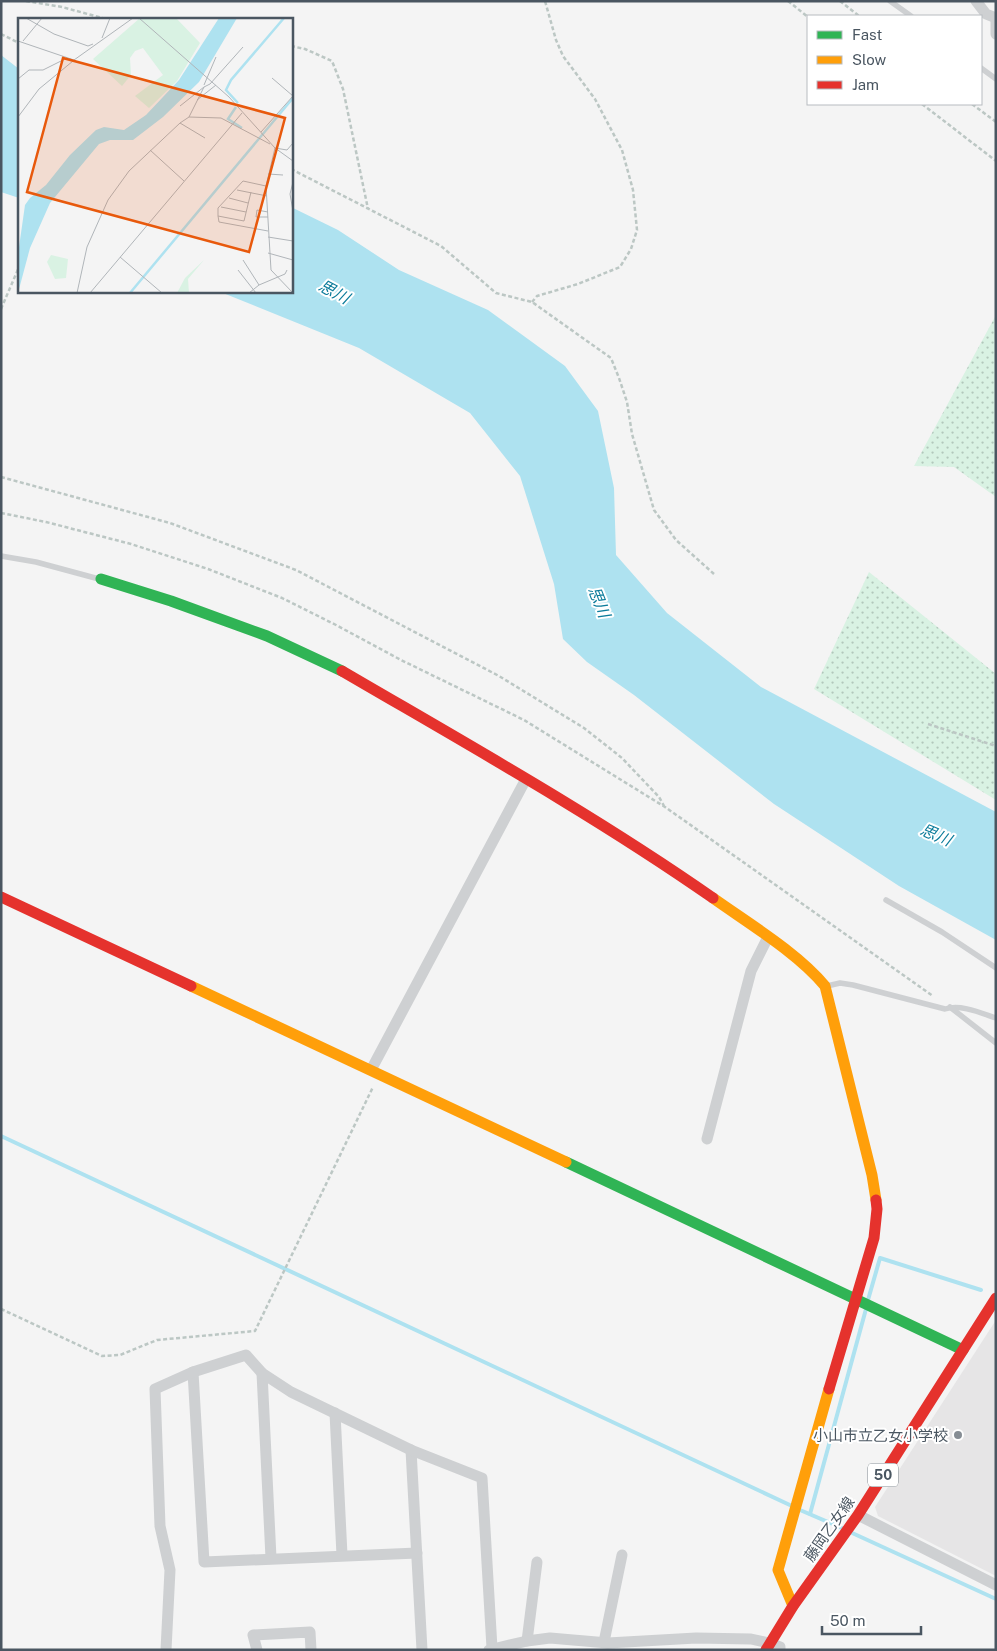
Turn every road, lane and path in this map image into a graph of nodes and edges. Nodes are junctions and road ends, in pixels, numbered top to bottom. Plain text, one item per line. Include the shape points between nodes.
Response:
1 (26, 1) edge
2 (545, 1) edge
3 (788, 1) edge
4 (840, 1) edge
5 (890, 1) edge
6 (976, 1) edge
7 (858, 15) edge
8 (910, 15) edge
9 (807, 16) edge
10 (102, 18) edge
11 (996, 19) edge
12 (1, 34) edge
13 (996, 34) edge
14 (18, 42) edge
15 (292, 46) edge
16 (982, 69) edge
17 (996, 79) edge
18 (923, 105) edge
19 (973, 105) edge
20 (996, 122) edge
21 (996, 161) edge
22 (292, 170) edge
23 (368, 209) junction
24 (18, 269) edge
25 (532, 302) junction
26 (1, 309) edge
27 (1, 477) edge
28 (1, 513) edge
29 (1, 556) edge
30 (714, 574) dead end
31 (101, 579) joint
32 (928, 724) dead end
33 (996, 746) edge
34 (526, 779) junction
35 (665, 807) junction
36 (1, 897) edge
37 (886, 900) dead end
38 (768, 937) junction
39 (996, 968) edge
40 (825, 986) junction
41 (950, 1007) junction
42 (996, 1018) edge
43 (996, 1043) edge
44 (375, 1072) junction
45 (707, 1139) dead end
46 (855, 1298) junction
47 (996, 1298) edge
48 (1, 1309) edge
49 (963, 1350) junction
50 (193, 1372) junction
51 (262, 1373) junction
52 (335, 1413) junction
53 (411, 1450) junction
54 (858, 1515) junction
55 (417, 1553) junction
56 (622, 1555) dead end
57 (342, 1556) junction
58 (272, 1558) junction
59 (537, 1562) dead end
60 (996, 1585) edge
61 (794, 1606) junction
62 (527, 1641) junction
63 (604, 1642) junction
64 (577, 1645) edge
65 (768, 1646) edge
66 (491, 1649) edge
67 (166, 1650) edge
68 (258, 1650) edge
69 (311, 1650) edge
70 (422, 1650) edge
71 (780, 1650) edge

1 - 10 path
2 - 25 path via 563,56 595,99 622,150 633,190 637,230 620,267 537,296
3 - 9 path
4 - 7 path
5 - 8 lane
6 - 11 street via 986,14
11 - 13 street
12 - 14 path
15 - 23 path via 332,61 343,89
16 - 17 lane
18 - 21 path
19 - 20 path
22 - 23 path
23 - 25 path via 441,246 496,293
24 - 26 path
25 - 30 path via 611,358 654,510 676,540
27 - 35 path via 170,523 296,570 499,676 584,728 622,758 659,796
28 - 35 path via 131,544 282,598 524,720
29 - 31 lane
31 - 34 street via 267,636 336,668
32 - 33 path
34 - 38 street via 663,864
34 - 44 street
35 - 41 path
36 - 44 street
37 - 39 lane
38 - 40 street via 815,974
38 - 45 street via 751,971
40 - 41 lane via 853,985 945,1009
40 - 46 street via 872,1176 877,1209 874,1238
41 - 42 lane
41 - 43 lane
44 - 46 street
44 - 48 path via 255,1331 157,1340 108,1357
46 - 49 street
46 - 61 street via 778,1570
47 - 49 street, 藤岡乙女線 / 50
49 - 54 street, 藤岡乙女線 / 50
50 - 51 street via 246,1355
50 - 58 street via 204,1562
50 - 67 street via 155,1389 160,1526 170,1570
51 - 52 street via 291,1392
51 - 58 street
52 - 53 street
52 - 57 street
53 - 55 street
53 - 66 street via 482,1478
54 - 60 street
54 - 61 street, 藤岡乙女線 / 50
55 - 57 street
55 - 70 street
56 - 63 street
57 - 58 street
59 - 62 street
61 - 65 street, 藤岡乙女線 / 50
62 - 64 street via 550,1638
62 - 66 street
63 - 64 street
63 - 65 street via 751,1639
65 - 71 street via 780,1647
68 - 69 street via 253,1635 310,1632

